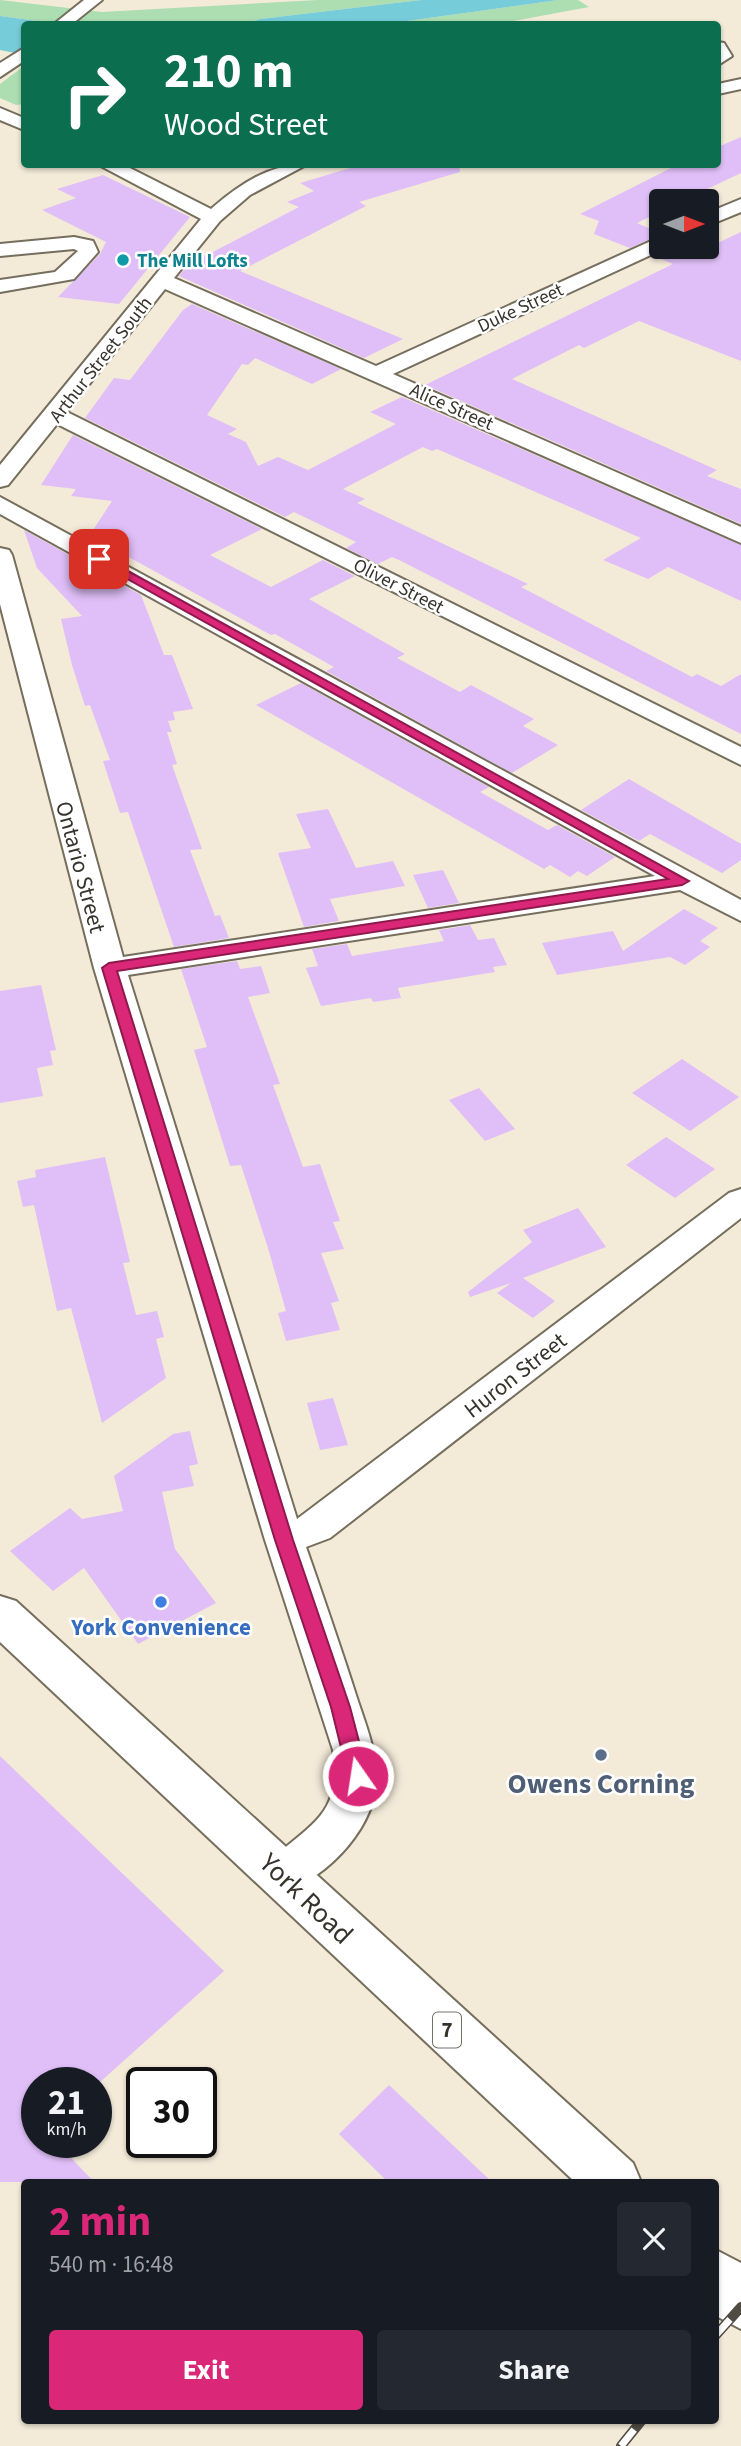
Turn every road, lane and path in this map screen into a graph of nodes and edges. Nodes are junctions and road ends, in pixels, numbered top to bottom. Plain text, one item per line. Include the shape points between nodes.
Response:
1 (94, 0) edge
2 (67, 21) edge
3 (21, 56) edge
4 (0, 72) edge
5 (741, 84) edge
6 (721, 88) edge
7 (0, 113) edge
8 (21, 124) edge
9 (114, 168) edge
10 (283, 168) edge
11 (741, 205) edge
12 (719, 215) edge
13 (213, 217) junction
14 (649, 248) edge
15 (0, 250) edge
16 (163, 279) junction
17 (0, 286) edge
18 (379, 373) junction
19 (55, 415) junction
20 (0, 480) edge
21 (0, 504) edge
22 (741, 536) edge
23 (0, 555) edge
24 (14, 667) edge
25 (741, 757) edge
26 (682, 881) junction
27 (741, 912) edge
28 (109, 968) junction
29 (734, 1215) edge
30 (284, 1540) junction
31 (0, 1614) edge
32 (283, 1874) junction
33 (611, 2179) edge
34 (719, 2281) edge
35 (741, 2301) edge

1 - 2 street
3 - 4 street
5 - 6 street
7 - 8 street
9 - 13 street
10 - 13 street, Arthur Street South via 243,191
11 - 12 street
13 - 16 street, Arthur Street South
14 - 18 street, Duke Street
15 - 17 street via 74,243 86,245 88,252 67,275
16 - 18 street, Alice Street
16 - 19 street, Arthur Street South
18 - 22 street, Alice Street
19 - 20 street, Arthur Street South
19 - 25 street, Oliver Street
21 - 26 street
23 - 24 street, Ontario Street
24 - 28 street, Ontario Street
26 - 27 street
26 - 28 street
28 - 30 street, Ontario Street
29 - 30 street, Huron Street via 317,1527
30 - 32 street, Ontario Street via 358,1776 348,1814 332,1834
31 - 32 main road, York Road / 7
32 - 33 main road, York Road / 7
34 - 35 main road

